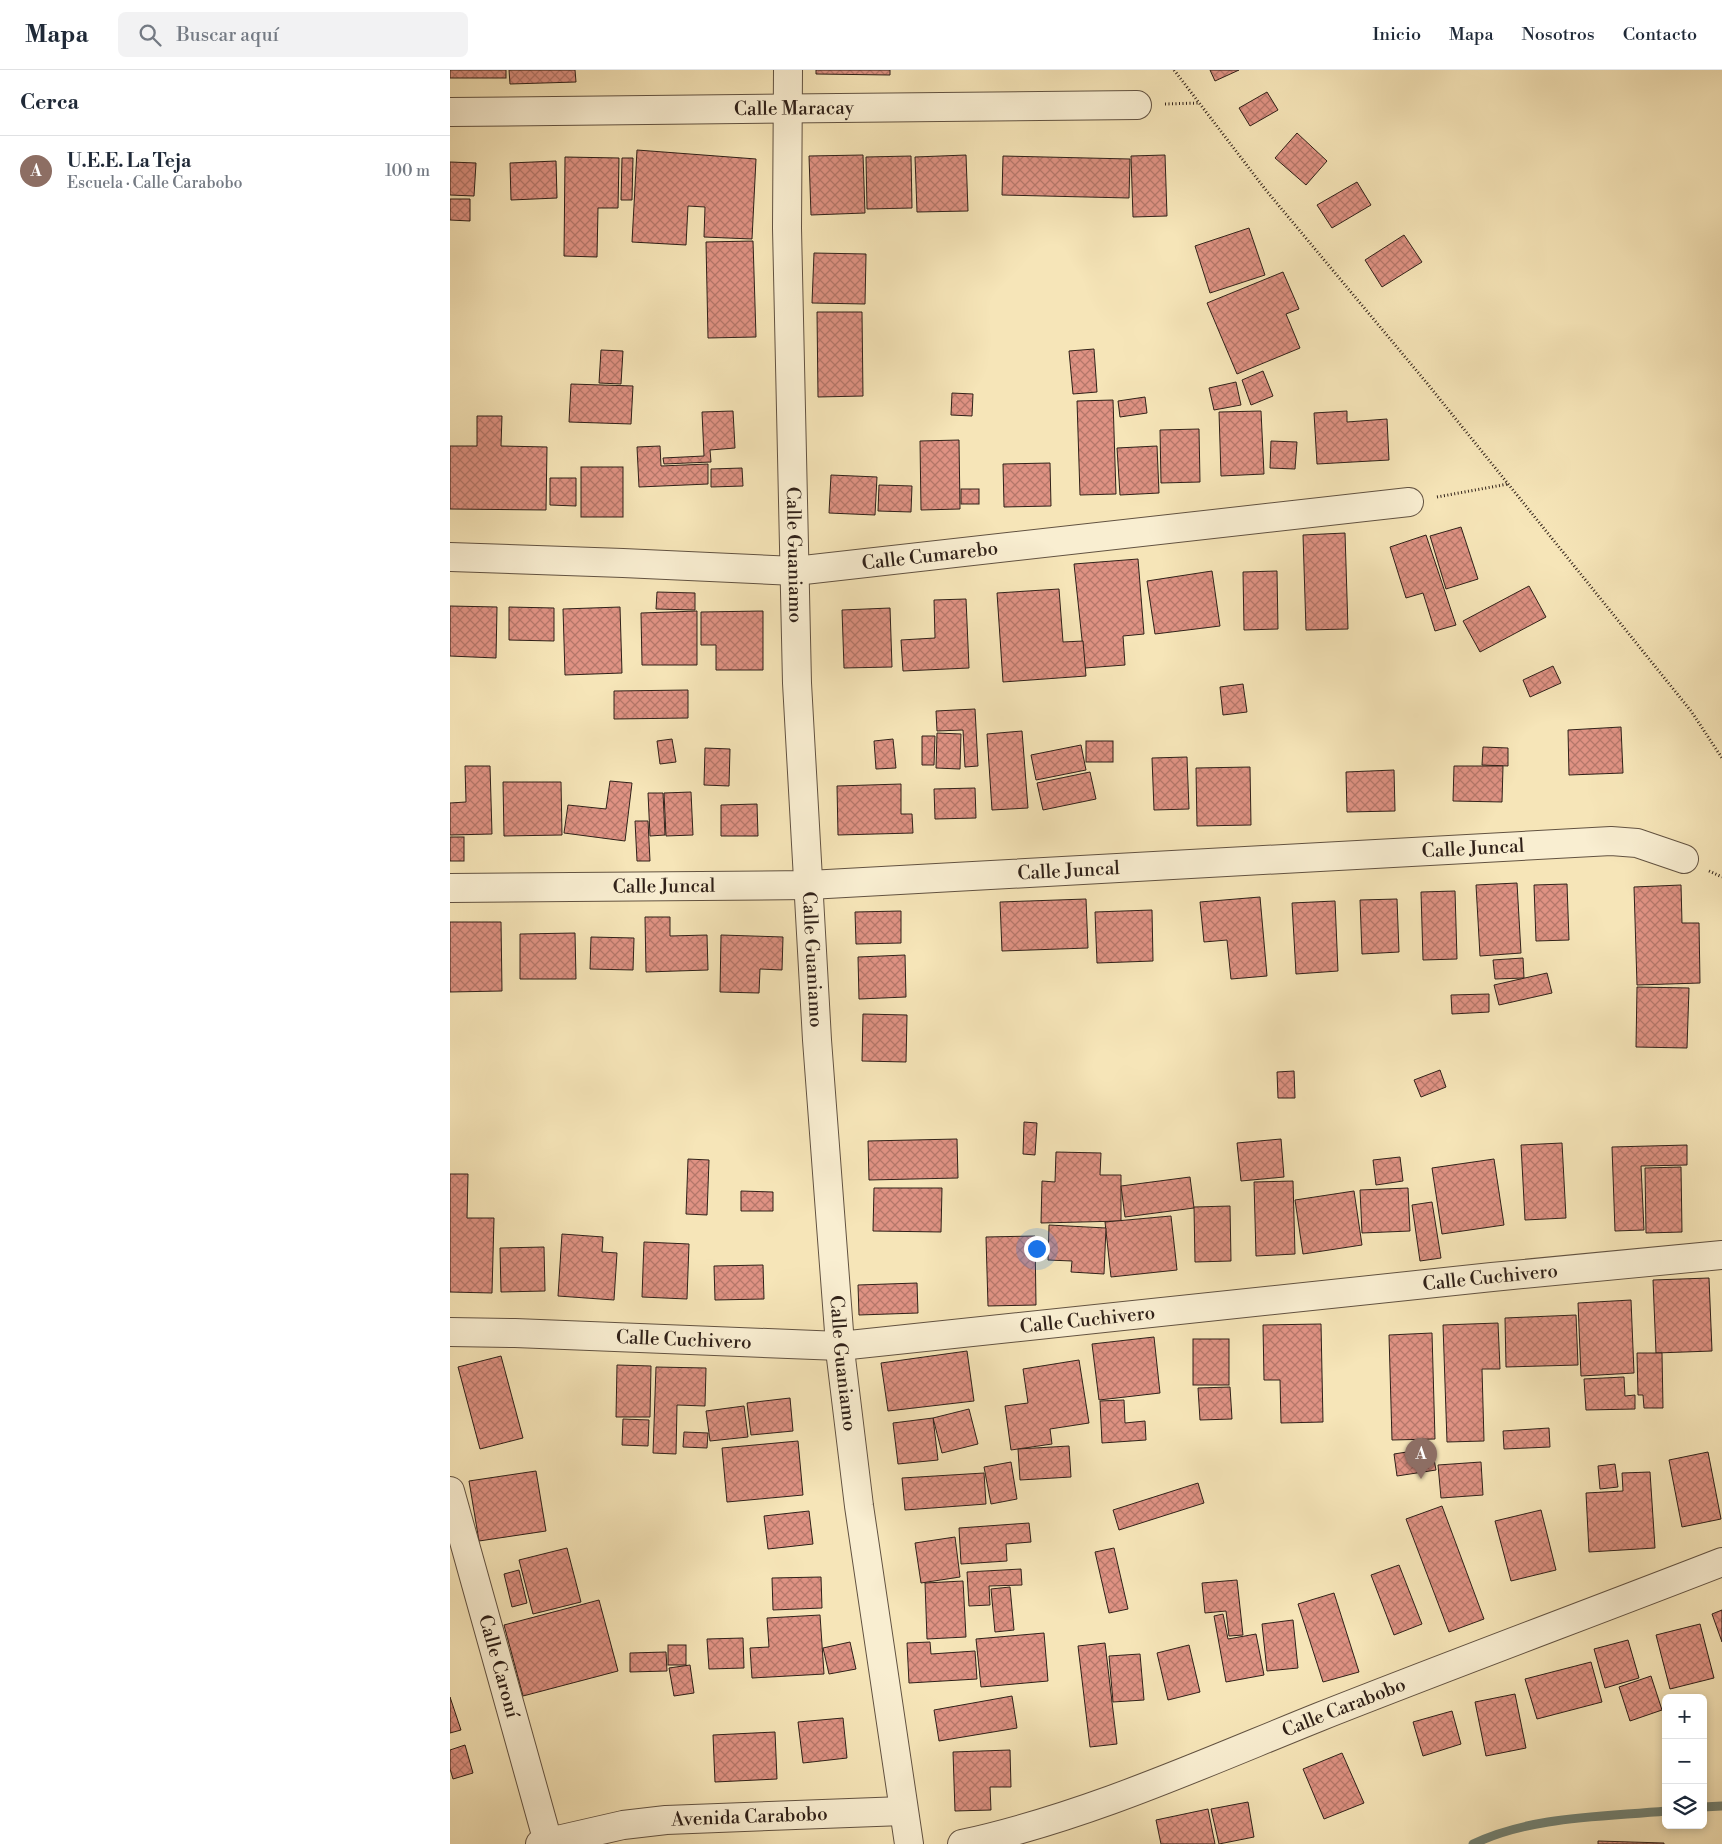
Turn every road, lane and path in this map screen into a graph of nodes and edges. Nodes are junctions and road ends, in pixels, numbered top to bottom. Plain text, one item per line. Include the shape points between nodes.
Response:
1 (788, 70) edge
2 (1174, 70) edge
3 (1200, 103) junction
4 (1137, 105) joint
5 (788, 108) junction
6 (450, 112) edge
7 (1508, 484) junction
8 (1409, 502) joint
9 (450, 558) edge
10 (795, 571) junction
11 (1722, 758) edge
12 (1684, 859) dead end
13 (809, 885) junction
14 (450, 888) edge
15 (1722, 1254) edge
16 (450, 1332) edge
17 (840, 1346) junction
18 (450, 1491) edge
19 (1722, 1562) edge
20 (904, 1812) junction
21 (544, 1843) edge
22 (908, 1844) edge
23 (962, 1844) edge

1 - 5 street, Calle Guaniamo
2 - 3 path
3 - 4 path
3 - 7 path via 1265,189
4 - 5 street, Calle Maracay
5 - 6 street, Calle Maracay
5 - 10 street, Calle Guaniamo via 787,238
7 - 8 path
7 - 11 path via 1691,711
8 - 10 street, Calle Cumarebo
9 - 10 street, Calle Cumarebo
10 - 13 street, Calle Guaniamo via 797,683
12 - 13 street, Calle Juncal via 1637,843 1611,841
13 - 14 street, Calle Juncal
13 - 17 street, Calle Guaniamo
15 - 17 street, Calle Cuchivero
16 - 17 street, Calle Cuchivero
17 - 20 street, Calle Guaniamo via 859,1506
18 - 21 street, Calle Caroní
19 - 23 street, Calle Carabobo via 1123,1796
20 - 21 street, Avenida Carabobo via 666,1820 623,1825
20 - 22 street, Calle Guaniamo

